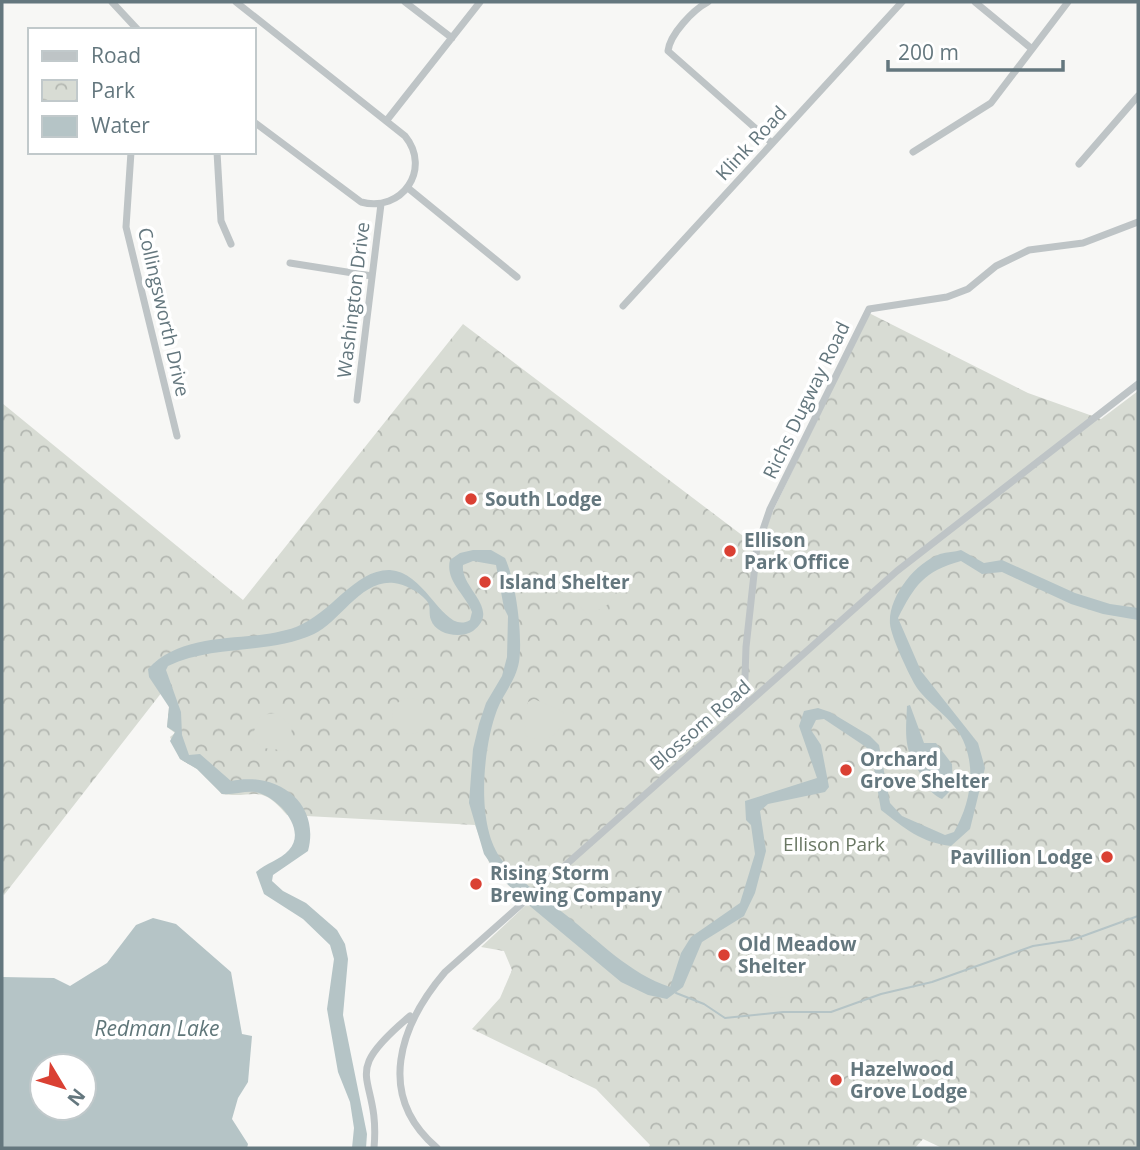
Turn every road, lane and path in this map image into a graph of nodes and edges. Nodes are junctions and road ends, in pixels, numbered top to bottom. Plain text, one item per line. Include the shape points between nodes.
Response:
1 (112, 2) edge
2 (236, 2) edge
3 (405, 2) edge
4 (480, 2) edge
5 (708, 2) edge
6 (902, 2) edge
7 (975, 2) edge
8 (1068, 2) edge
9 (136, 28) edge
10 (452, 38) junction
11 (1032, 49) junction
12 (1138, 96) edge
13 (387, 120) junction
14 (256, 124) edge
15 (772, 143) junction
16 (913, 152) dead end
17 (131, 154) edge
18 (217, 154) edge
19 (1079, 164) dead end
20 (408, 188) junction
21 (381, 204) junction
22 (1138, 222) edge
23 (231, 244) dead end
24 (290, 263) dead end
25 (372, 276) junction
26 (517, 277) dead end
27 (623, 306) dead end
28 (1138, 384) edge
29 (357, 400) dead end
30 (177, 436) dead end
31 (744, 706) junction
32 (414, 1014) junction
33 (374, 1148) edge
34 (437, 1148) edge

1 - 9 street
2 - 13 street
3 - 10 street
4 - 10 street
5 - 15 street via 697,8 668,51
6 - 15 street, Klink Road
7 - 11 street
8 - 11 street
10 - 13 street
11 - 16 street via 985,108
12 - 19 street
13 - 20 street via 415,153 416,168
14 - 21 street via 352,198
15 - 27 street, Klink Road
17 - 30 street, Collingsworth Drive via 127,227
18 - 23 street via 221,220
20 - 21 street via 398,198
20 - 26 street
21 - 25 street, Washington Drive
22 - 31 street, Richs Dugway Road via 1083,243 1029,250 996,266 968,289 947,297 869,309 770,509 757,547
24 - 25 street
25 - 29 street, Washington Drive
28 - 31 street, Blossom Road via 897,571
31 - 32 street, Blossom Road via 445,972
32 - 33 street via 378,1045 367,1061
32 - 34 street, Blossom Road via 400,1056 402,1091 411,1117

